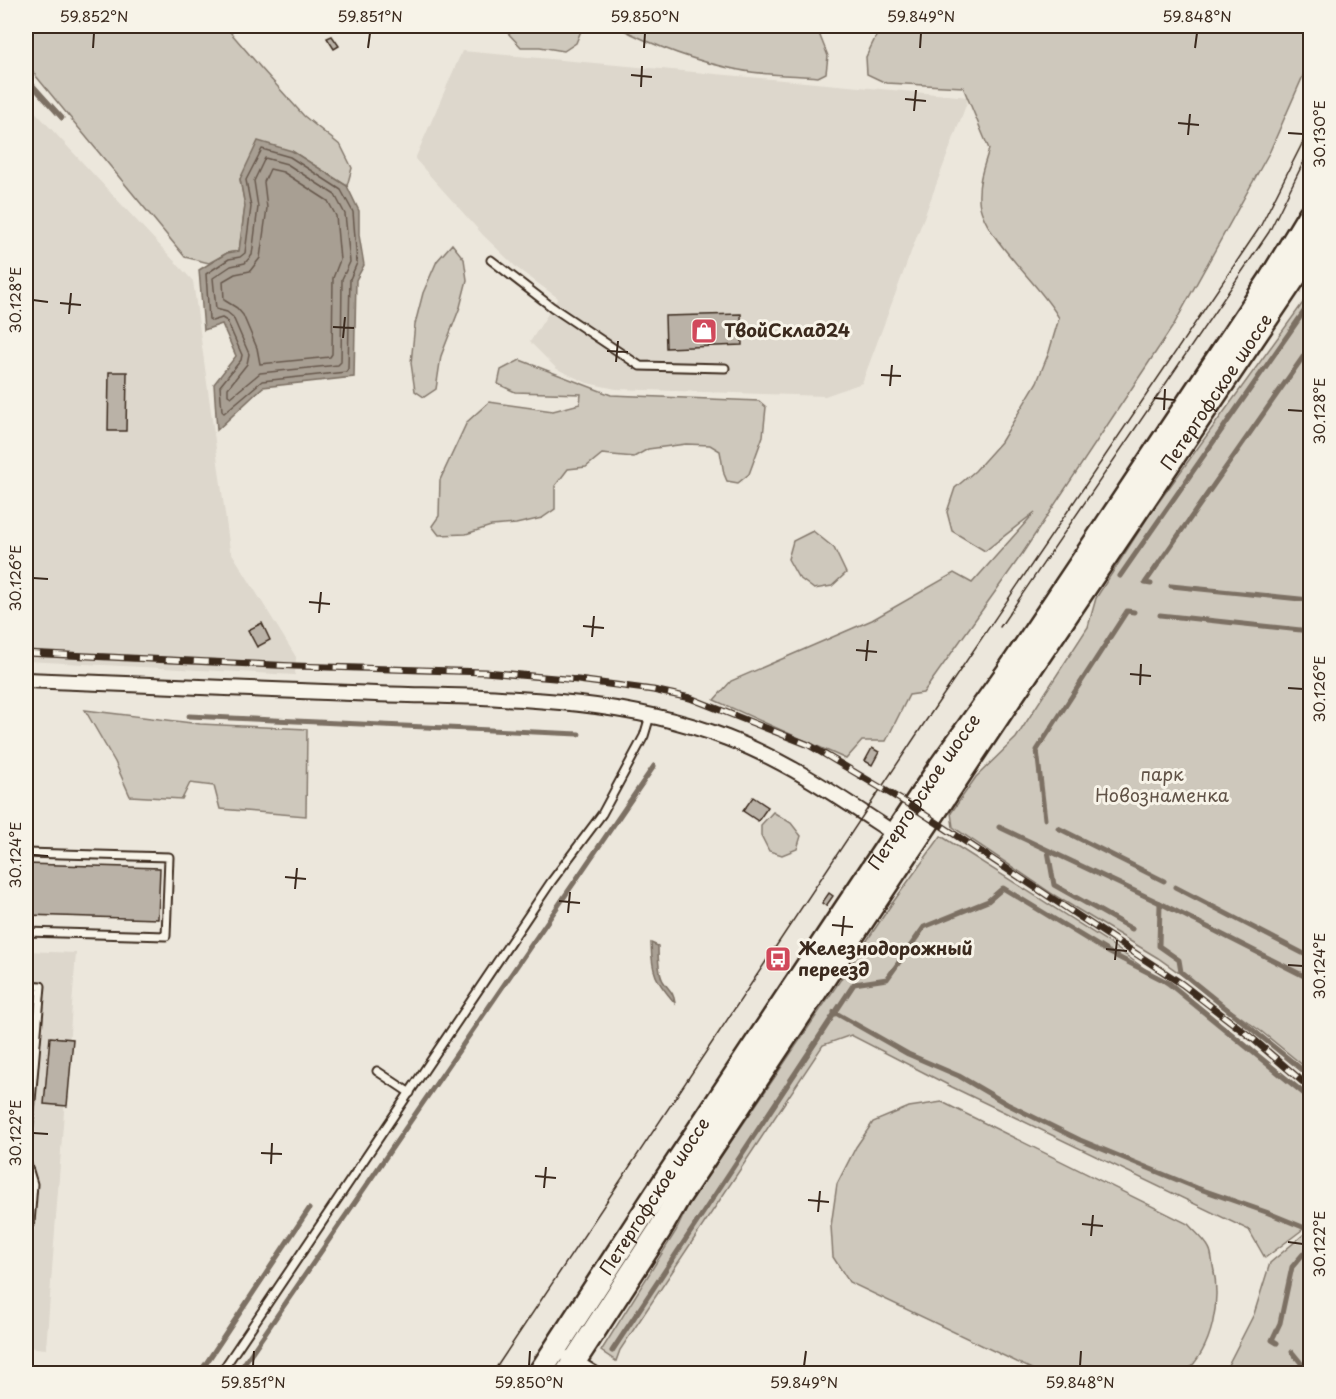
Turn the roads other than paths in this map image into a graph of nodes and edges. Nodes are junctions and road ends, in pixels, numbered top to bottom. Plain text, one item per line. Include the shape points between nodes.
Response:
1 (1311, 214) edge
2 (1311, 254) edge
3 (491, 260) dead end
4 (724, 368) dead end
5 (26, 680) edge
6 (650, 716) junction
7 (904, 840) junction
8 (26, 853) edge
9 (26, 932) edge
10 (26, 985) edge
11 (377, 1071) dead end
12 (410, 1093) junction
13 (26, 1160) edge
14 (26, 1223) edge
15 (565, 1362) edge
16 (220, 1374) edge
17 (539, 1374) edge
18 (594, 1374) edge

1 - 7 main road, Петергофское шоссе
2 - 7 main road, Петергофское шоссе
3 - 4 lane via 640,366
5 - 6 street via 550,700
6 - 7 street via 726,737 759,751
6 - 12 lane via 644,736 602,814 551,882
7 - 15 main road, Петергофское шоссе via 656,1194
8 - 9 lane via 169,857 166,936
10 - 13 lane via 40,987
11 - 12 lane
12 - 16 lane
13 - 14 lane via 33,1184 30,1223
15 - 17 main road, Петергофское шоссе
15 - 18 street

